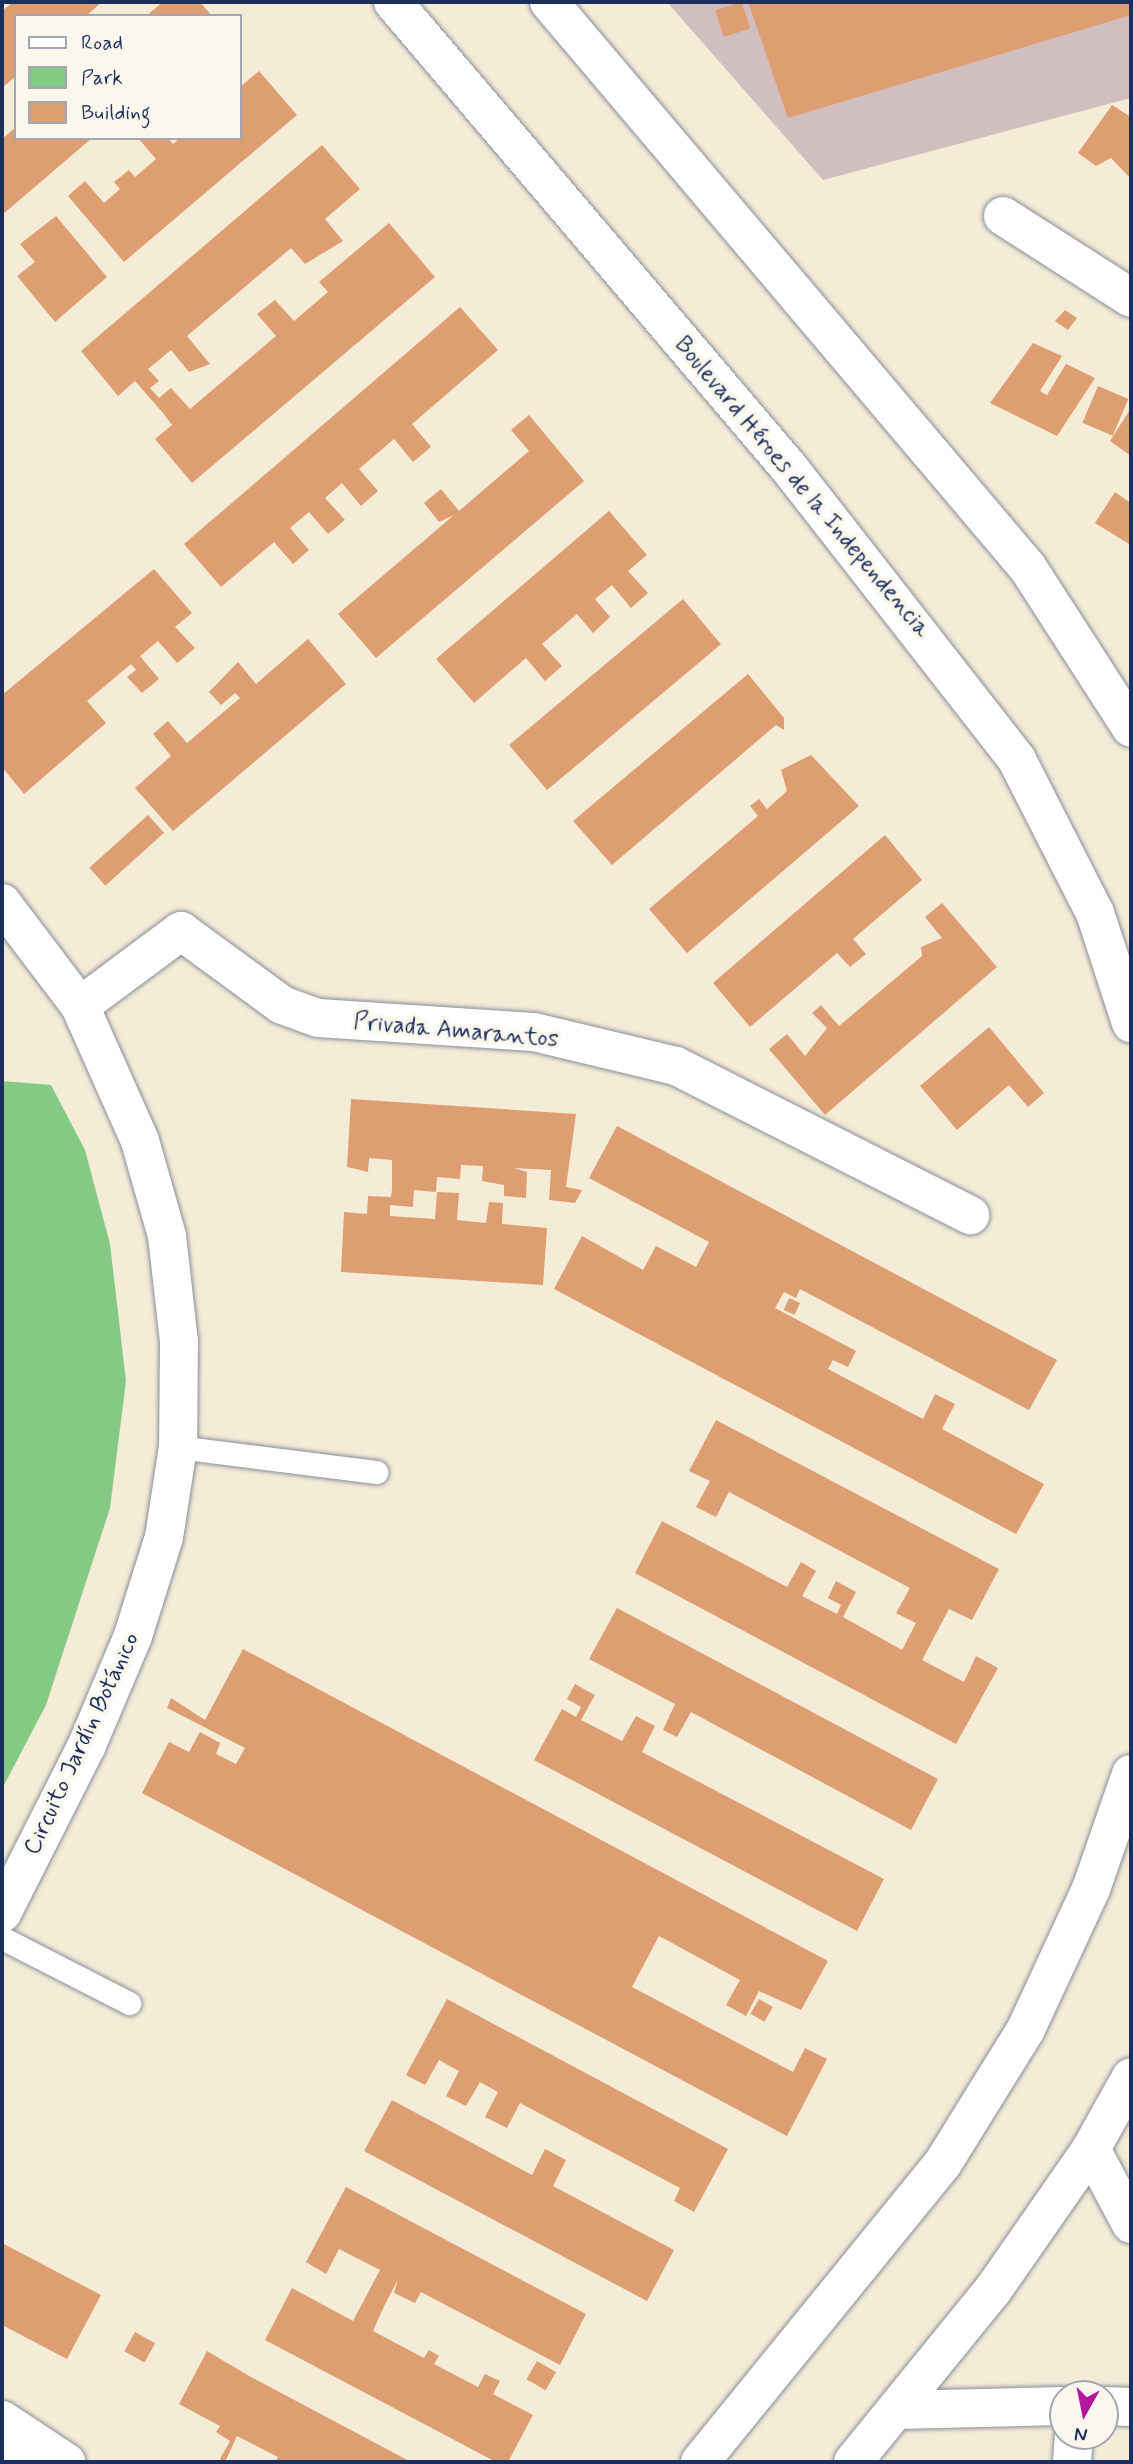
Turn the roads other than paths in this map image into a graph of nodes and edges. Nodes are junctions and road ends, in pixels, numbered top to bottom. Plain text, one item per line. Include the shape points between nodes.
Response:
1 (393, 2) edge
2 (549, 2) edge
3 (1003, 216) dead end
4 (1131, 298) edge
5 (1131, 728) edge
6 (2, 903) edge
7 (80, 1006) junction
8 (1131, 1023) edge
9 (970, 1215) dead end
10 (178, 1447) junction
11 (376, 1472) dead end
12 (1131, 1774) edge
13 (2, 1913) edge
14 (2, 1938) edge
15 (129, 2003) dead end
16 (1131, 2077) edge
17 (1091, 2149) junction
18 (1131, 2224) edge
19 (1049, 2406) edge
20 (898, 2410) junction
21 (15, 2440) edge
22 (66, 2462) edge
23 (700, 2462) edge
24 (853, 2462) edge

1 - 8 main road, Boulevard Héroes de la Independencia via 790,469 1017,760 1096,913
2 - 5 main road via 1019,557
3 - 4 main road
6 - 7 main road, Circuito Jardín Botánico
7 - 9 main road, Privada Amarantos via 181,931 282,1005 318,1018 534,1032 676,1066
7 - 10 main road, Circuito Jardín Botánico via 140,1141 167,1236 179,1342
10 - 11 lane
10 - 13 main road, Circuito Jardín Botánico via 164,1537 133,1636 86,1747
12 - 23 main road via 1091,1889 1026,2029 943,2163 852,2281
14 - 15 lane
16 - 17 main road
17 - 18 main road
17 - 20 main road via 993,2290
19 - 20 main road
20 - 24 main road
21 - 22 main road

